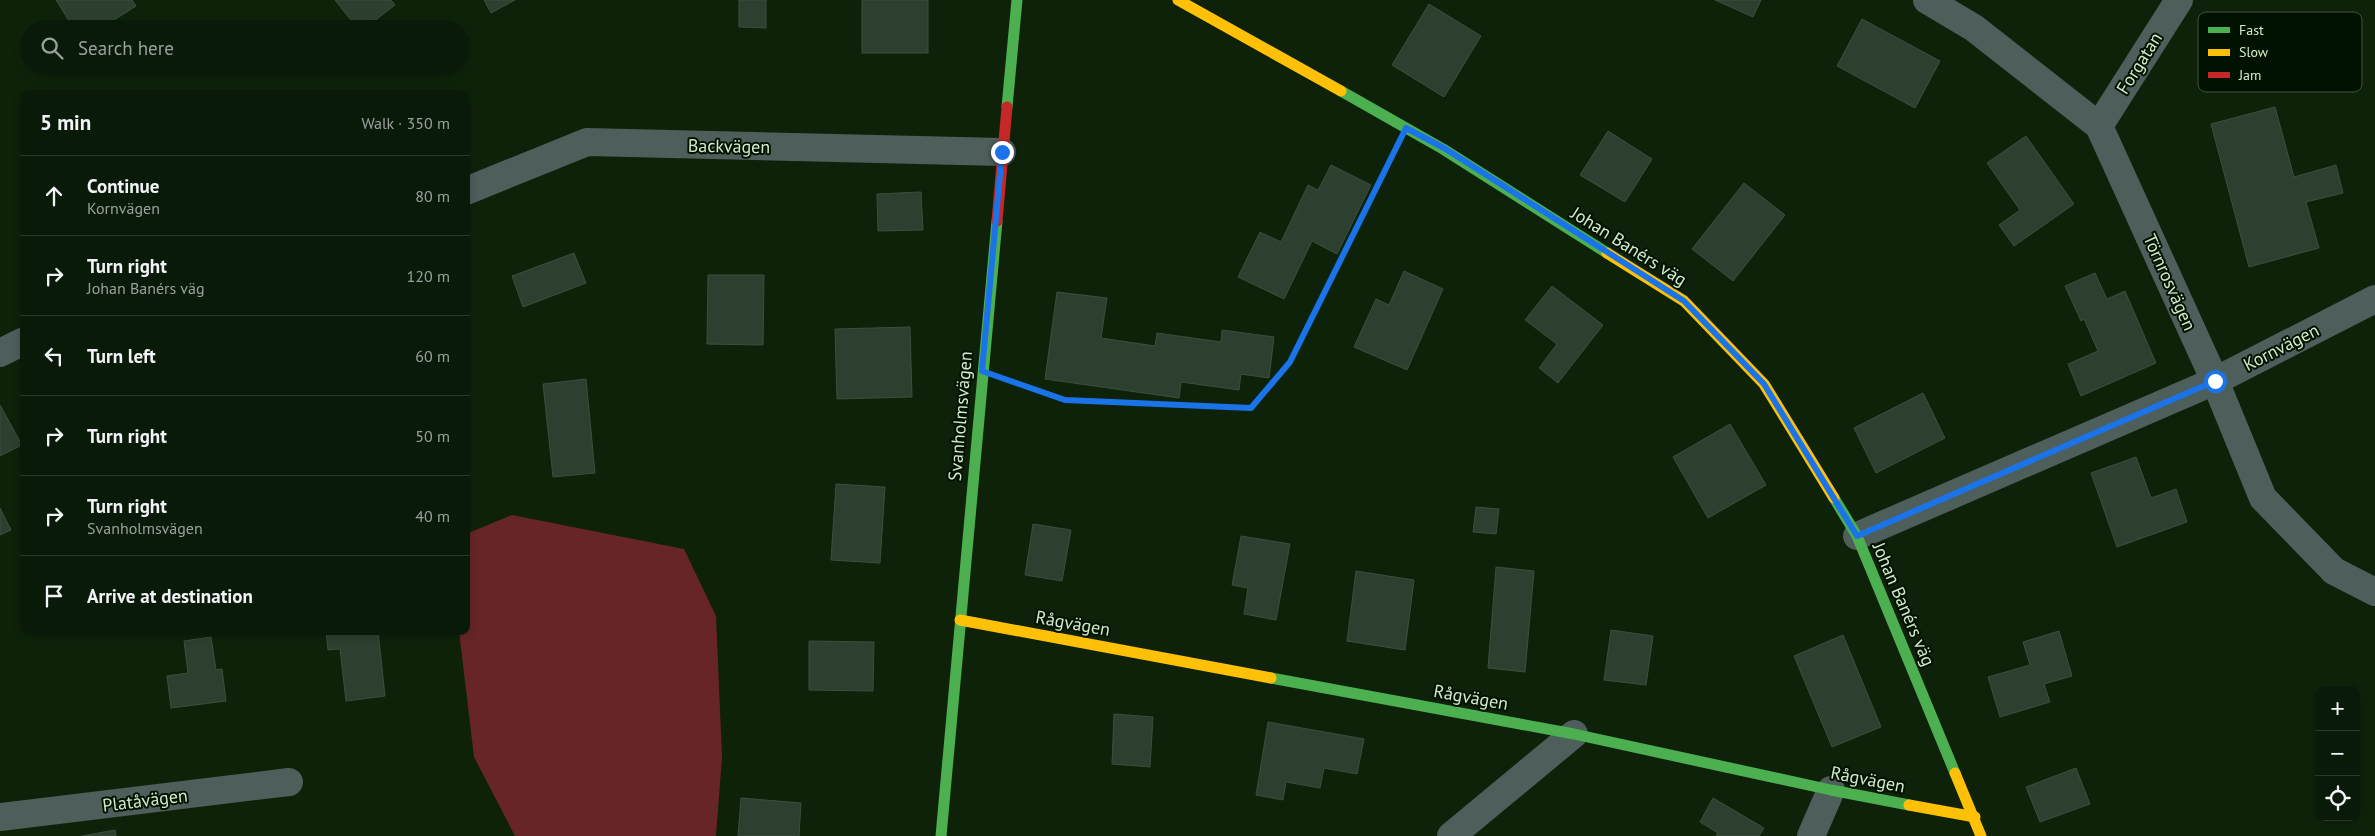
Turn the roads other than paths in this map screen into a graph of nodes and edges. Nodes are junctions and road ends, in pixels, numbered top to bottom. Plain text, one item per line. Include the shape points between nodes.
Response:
1 (1017, 0) edge
2 (1178, 0) edge
3 (1927, 0) edge
4 (2178, 0) edge
5 (2099, 126) junction
6 (1002, 152) junction
7 (470, 189) edge
8 (2375, 299) edge
9 (20, 343) edge
10 (0, 353) edge
11 (2215, 381) junction
12 (1857, 536) junction
13 (2375, 592) edge
14 (960, 620) junction
15 (1574, 734) junction
16 (289, 782) dead end
17 (1831, 790) junction
18 (0, 817) edge
19 (1975, 817) junction
20 (941, 836) edge
21 (1451, 836) edge
22 (1811, 836) edge
23 (1981, 836) edge

1 - 6 street, Svanholmsvägen
2 - 12 street, Johan Banérs väg via 1444,148 1684,301 1764,384
3 - 5 street, Törnrosvägen via 1974,28
4 - 5 street, Forgatan
5 - 11 street, Törnrosvägen
6 - 7 street, Backvägen via 587,142
6 - 14 street, Svanholmsvägen
8 - 11 street, Kornvägen
9 - 10 street
11 - 12 street, Kornvägen
11 - 13 street, Törnrosvägen via 2263,498 2334,571
12 - 19 street, Johan Banérs väg
14 - 15 street, Rågvägen
14 - 20 street, Svanholmsvägen
15 - 17 street, Rågvägen
15 - 21 street
16 - 18 street, Platåvägen
17 - 19 street, Rågvägen
17 - 22 street
19 - 23 street, Johan Banérs väg

